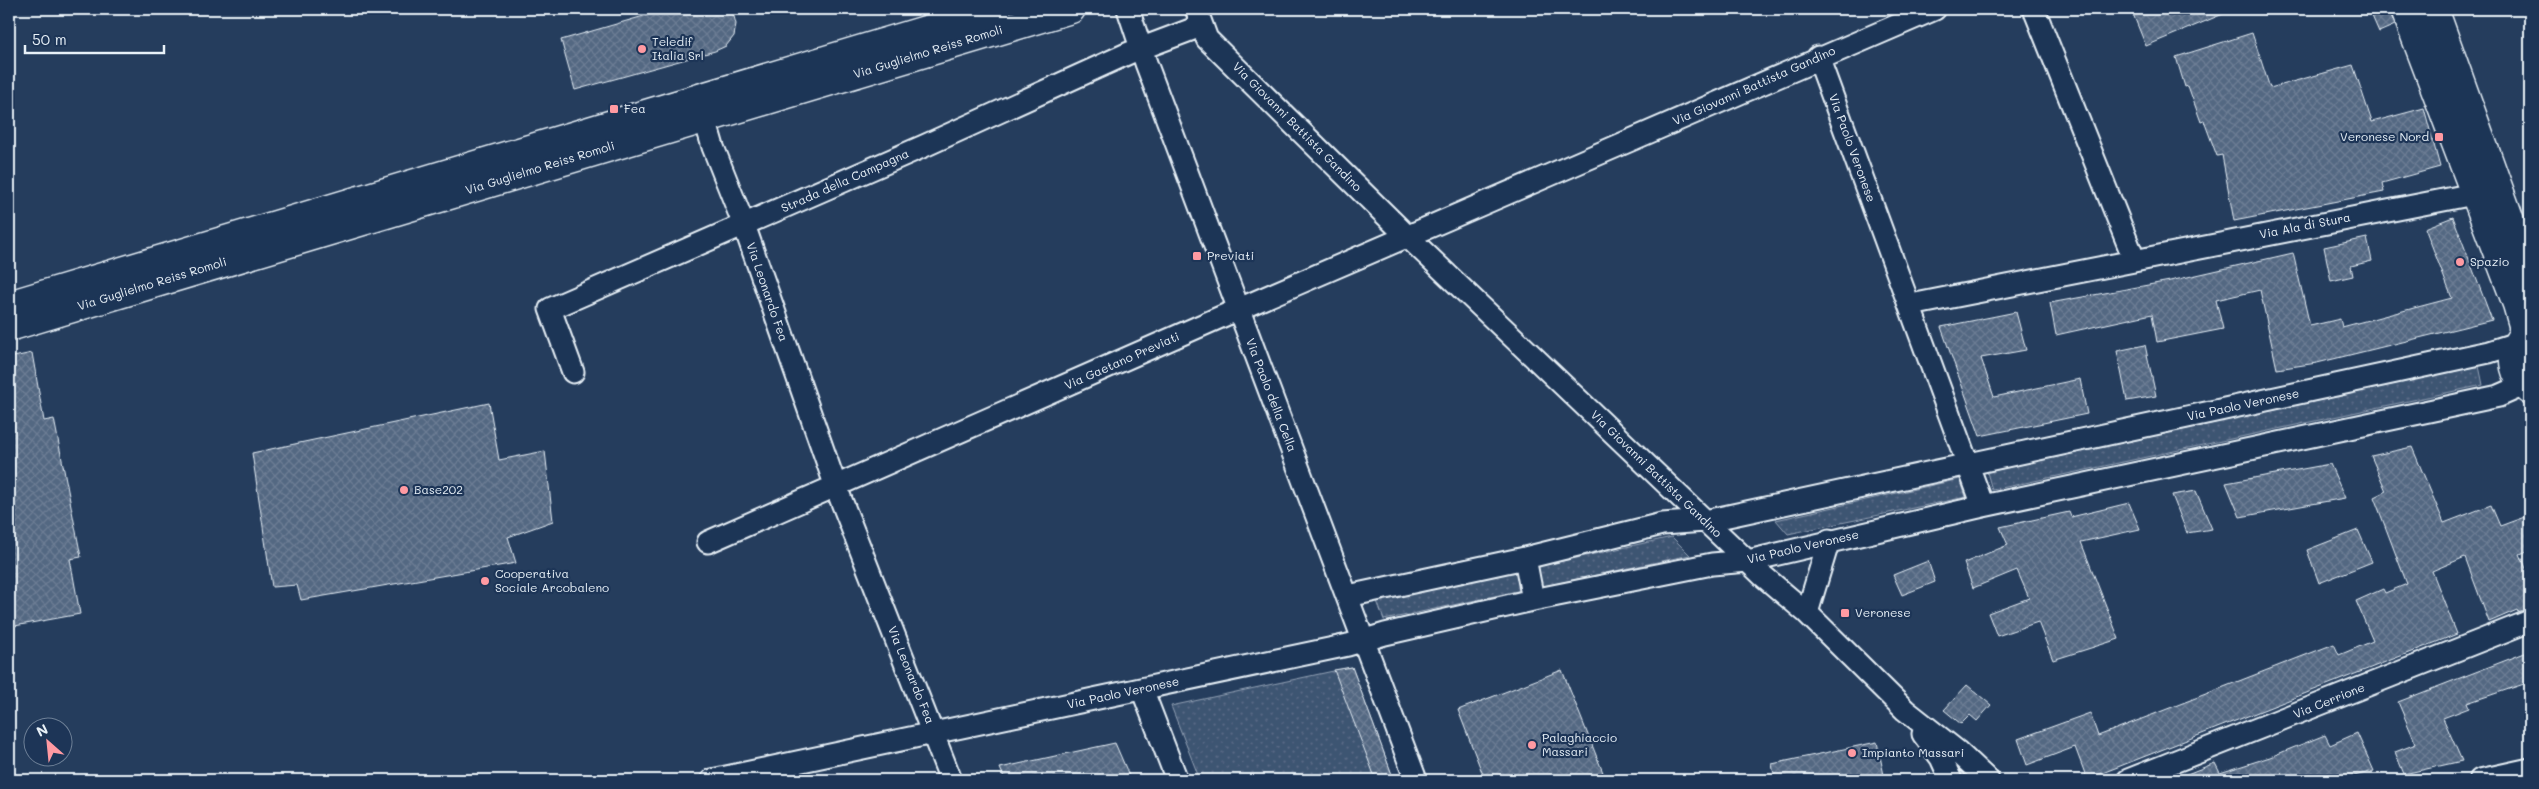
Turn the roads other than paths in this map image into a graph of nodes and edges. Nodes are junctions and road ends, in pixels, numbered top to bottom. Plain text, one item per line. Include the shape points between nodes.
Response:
1 (996, 9) edge
2 (1071, 9) edge
3 (1128, 9) edge
4 (1935, 9) edge
5 (2034, 9) edge
6 (2405, 9) edge
7 (2434, 9) edge
8 (1198, 17) edge
9 (1141, 48) junction
10 (1818, 57) junction
11 (702, 108) junction
12 (2488, 191) junction
13 (744, 225) junction
14 (1409, 238) junction
15 (2134, 259) junction
16 (2530, 276) edge
17 (9, 305) edge
18 (1911, 305) junction
19 (1239, 309) junction
20 (9, 327) edge
21 (2523, 336) edge
22 (573, 372) dead end
23 (2527, 387) edge
24 (1969, 465) junction
25 (836, 486) junction
26 (1983, 506) junction
27 (1705, 521) junction
28 (1829, 540) junction
29 (708, 542) dead end
30 (1525, 558) junction
31 (1748, 561) junction
32 (1348, 596) junction
33 (1533, 600) junction
34 (1807, 613) junction
35 (2530, 621) edge
36 (1365, 641) junction
37 (1142, 689) junction
38 (1905, 710) junction
39 (934, 733) junction
40 (1941, 758) junction
41 (2530, 769) edge
42 (712, 780) edge
43 (951, 780) edge
44 (1178, 780) edge
45 (1416, 780) edge
46 (1951, 780) edge
47 (1964, 780) edge
48 (1988, 780) edge
49 (2128, 780) edge
50 (2483, 780) edge

1 - 11 main road, Via Guglielmo Reiss Romoli
2 - 11 main road, Via Guglielmo Reiss Romoli
3 - 9 street, Via Paolo della Cella
4 - 10 street, Via Giovanni Battista Gandino
5 - 15 street
6 - 12 main road
7 - 12 main road
8 - 9 street, Strada della Campagna
8 - 14 street, Via Giovanni Battista Gandino via 1207,39
9 - 13 street, Strada della Campagna
9 - 19 street, Via Paolo della Cella
10 - 14 street, Via Giovanni Battista Gandino
10 - 18 street, Via Paolo Veronese
11 - 13 street, Via Leonardo Fea via 713,147
11 - 17 main road, Via Guglielmo Reiss Romoli
11 - 20 main road, Via Guglielmo Reiss Romoli
12 - 15 street, Via Ala di Stura
12 - 16 main road
12 - 21 main road via 2523,325
13 - 22 street, Strada della Campagna via 550,309
13 - 25 street, Via Leonardo Fea
14 - 19 street, Via Gaetano Previati
14 - 27 street, Via Giovanni Battista Gandino
15 - 18 street, Via Ala di Stura
18 - 24 street, Via Paolo Veronese
19 - 25 street, Via Gaetano Previati
19 - 32 street, Via Paolo della Cella
21 - 23 main road via 2514,365
21 - 24 street, Via Paolo Veronese via 2489,352
23 - 26 street, Via Paolo Veronese via 2499,396
24 - 26 street, Via Paolo Veronese
24 - 27 street, Via Paolo Veronese
25 - 29 street
25 - 39 street, Via Leonardo Fea
26 - 28 street, Via Paolo Veronese
27 - 30 street, Via Paolo Veronese via 1662,524
27 - 31 street, Via Giovanni Battista Gandino
28 - 31 street, Via Paolo Veronese
28 - 34 street
30 - 32 street, Via Paolo Veronese
30 - 33 street
31 - 33 street, Via Paolo Veronese via 1712,564
31 - 34 street, Via Giovanni Battista Gandino
32 - 36 street, Via Paolo della Cella
33 - 36 street, Via Paolo Veronese
34 - 38 street, Via Giovanni Battista Gandino
35 - 49 street, Via Cerrione
36 - 37 street, Via Paolo Veronese
36 - 45 street, Via Paolo della Cella
37 - 39 street, Via Paolo Veronese
37 - 44 street
38 - 40 street, Via Giovanni Battista Gandino
38 - 48 street, Via Giovanni Battista Gandino
39 - 42 street, Via Paolo Veronese
39 - 43 street, Via Leonardo Fea
40 - 46 street, Via Giovanni Battista Gandino
40 - 47 street
41 - 50 street

